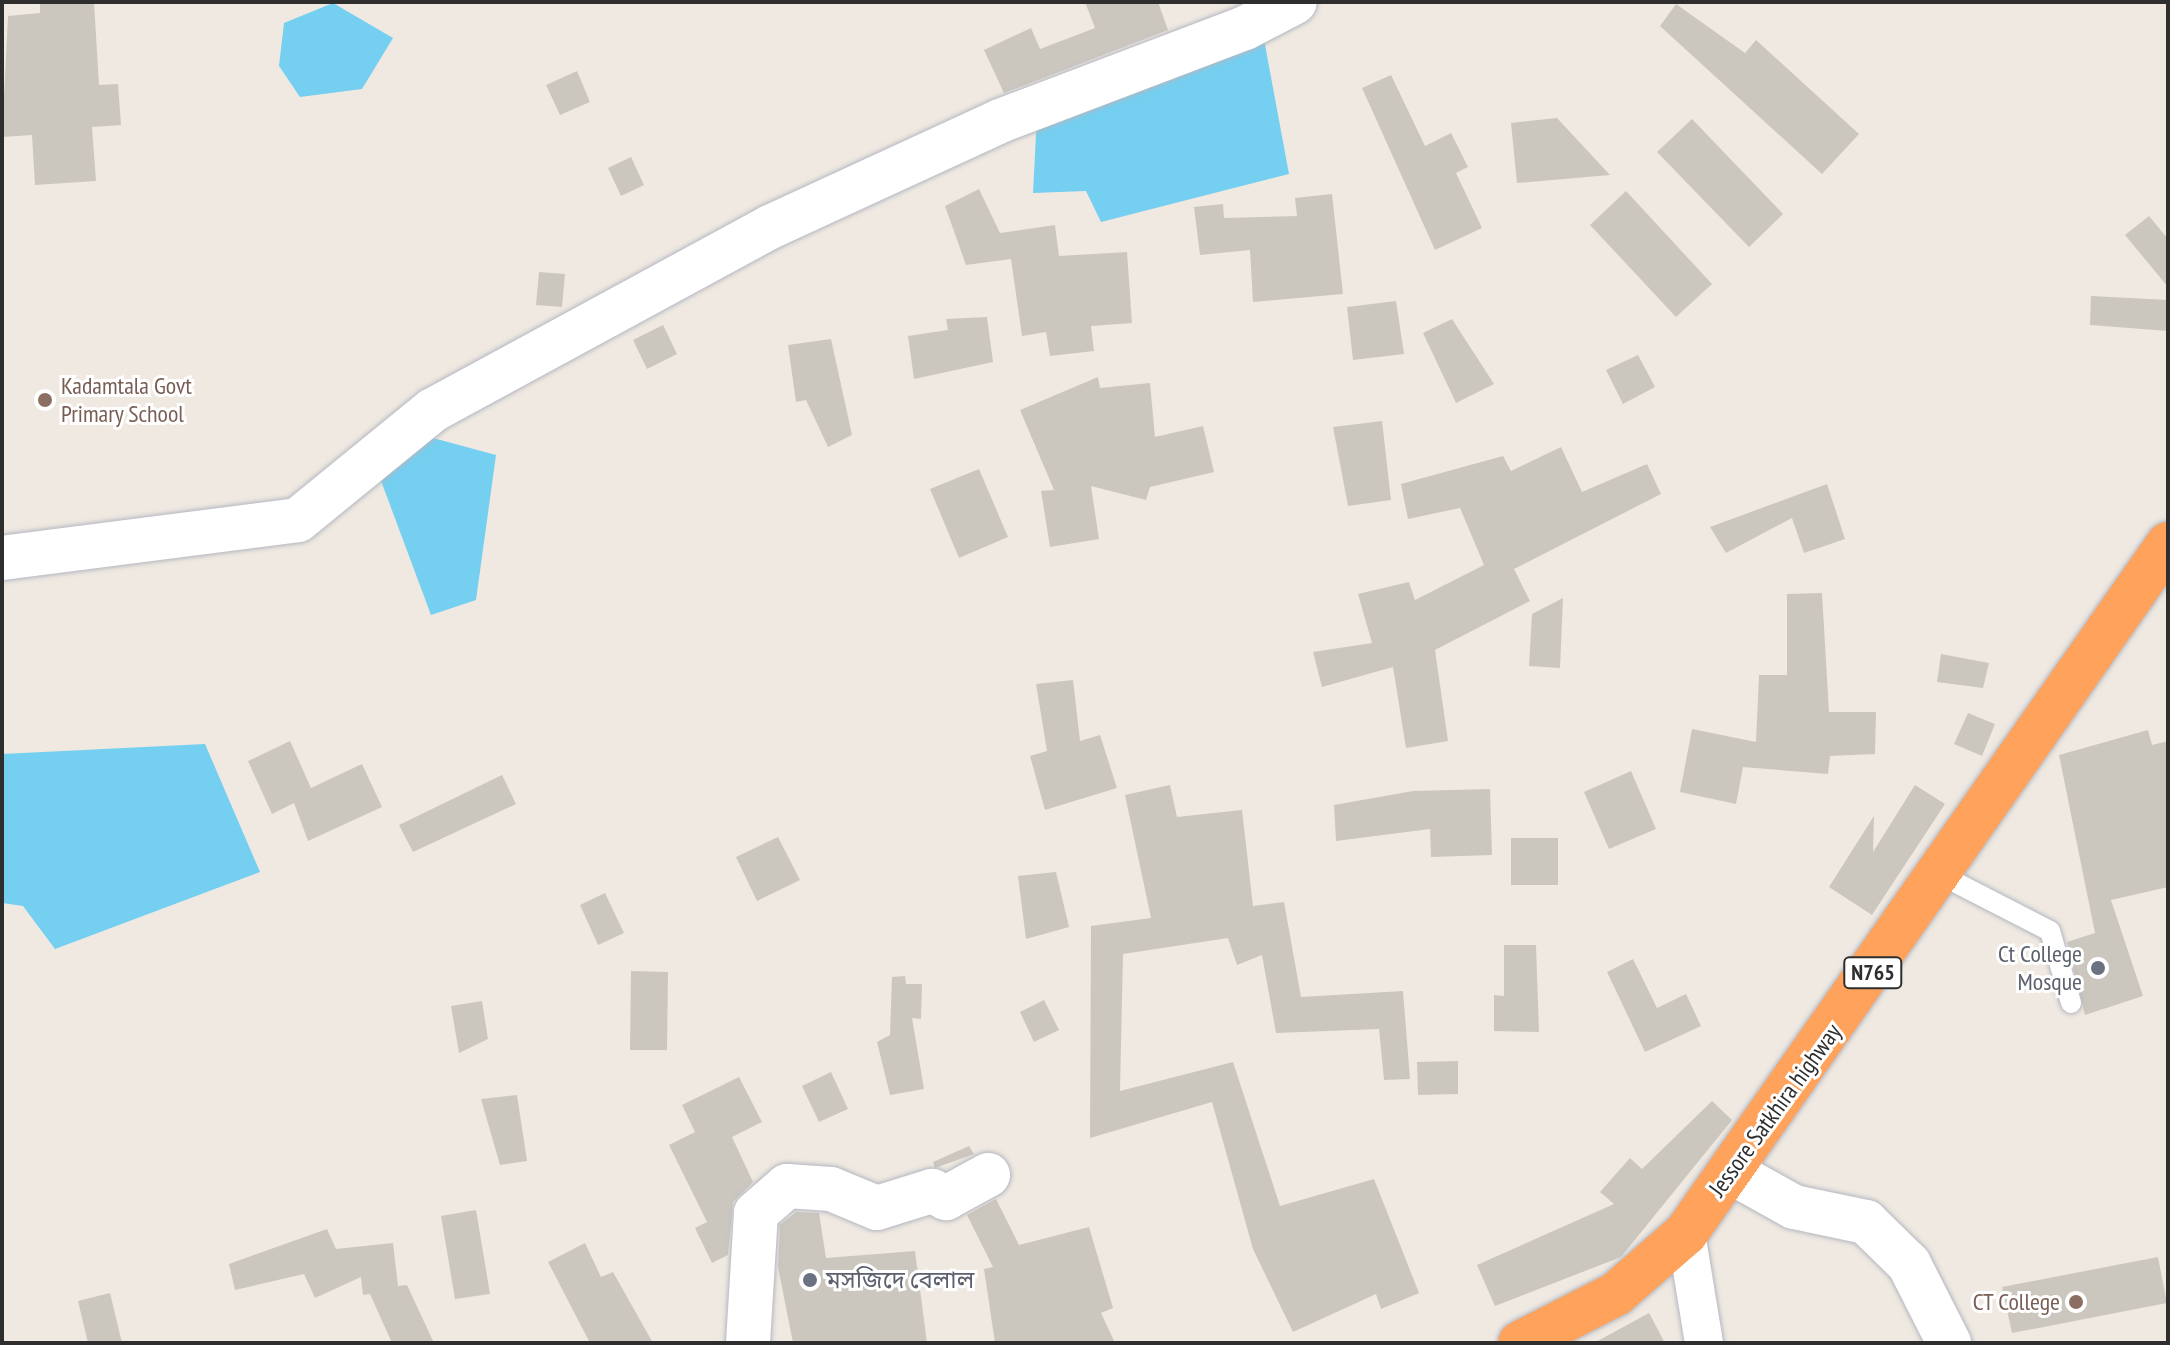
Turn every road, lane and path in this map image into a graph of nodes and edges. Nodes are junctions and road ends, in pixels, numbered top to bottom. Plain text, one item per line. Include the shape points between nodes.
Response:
1 (1295, 2) edge
2 (2168, 544) edge
3 (2, 558) edge
4 (1943, 876) junction
5 (2071, 1003) dead end
6 (1731, 1172) junction
7 (988, 1175) dead end
8 (1686, 1233) junction
9 (748, 1343) edge
10 (1520, 1343) edge
11 (1704, 1343) edge
12 (1949, 1343) edge

1 - 3 street via 1245,28 1000,121 770,227 433,410 298,520
2 - 4 highway, Jessore Satkhira highway / N765
4 - 5 lane via 2050,931
4 - 6 highway, Jessore Satkhira highway / N765
6 - 8 highway, Jessore Satkhira highway / N765
6 - 12 street via 1794,1207 1866,1222 1909,1264
7 - 9 street via 946,1198 932,1191 877,1208 831,1189 787,1186 756,1213
8 - 10 highway, Jessore Satkhira highway / N765 via 1616,1294
8 - 11 street

